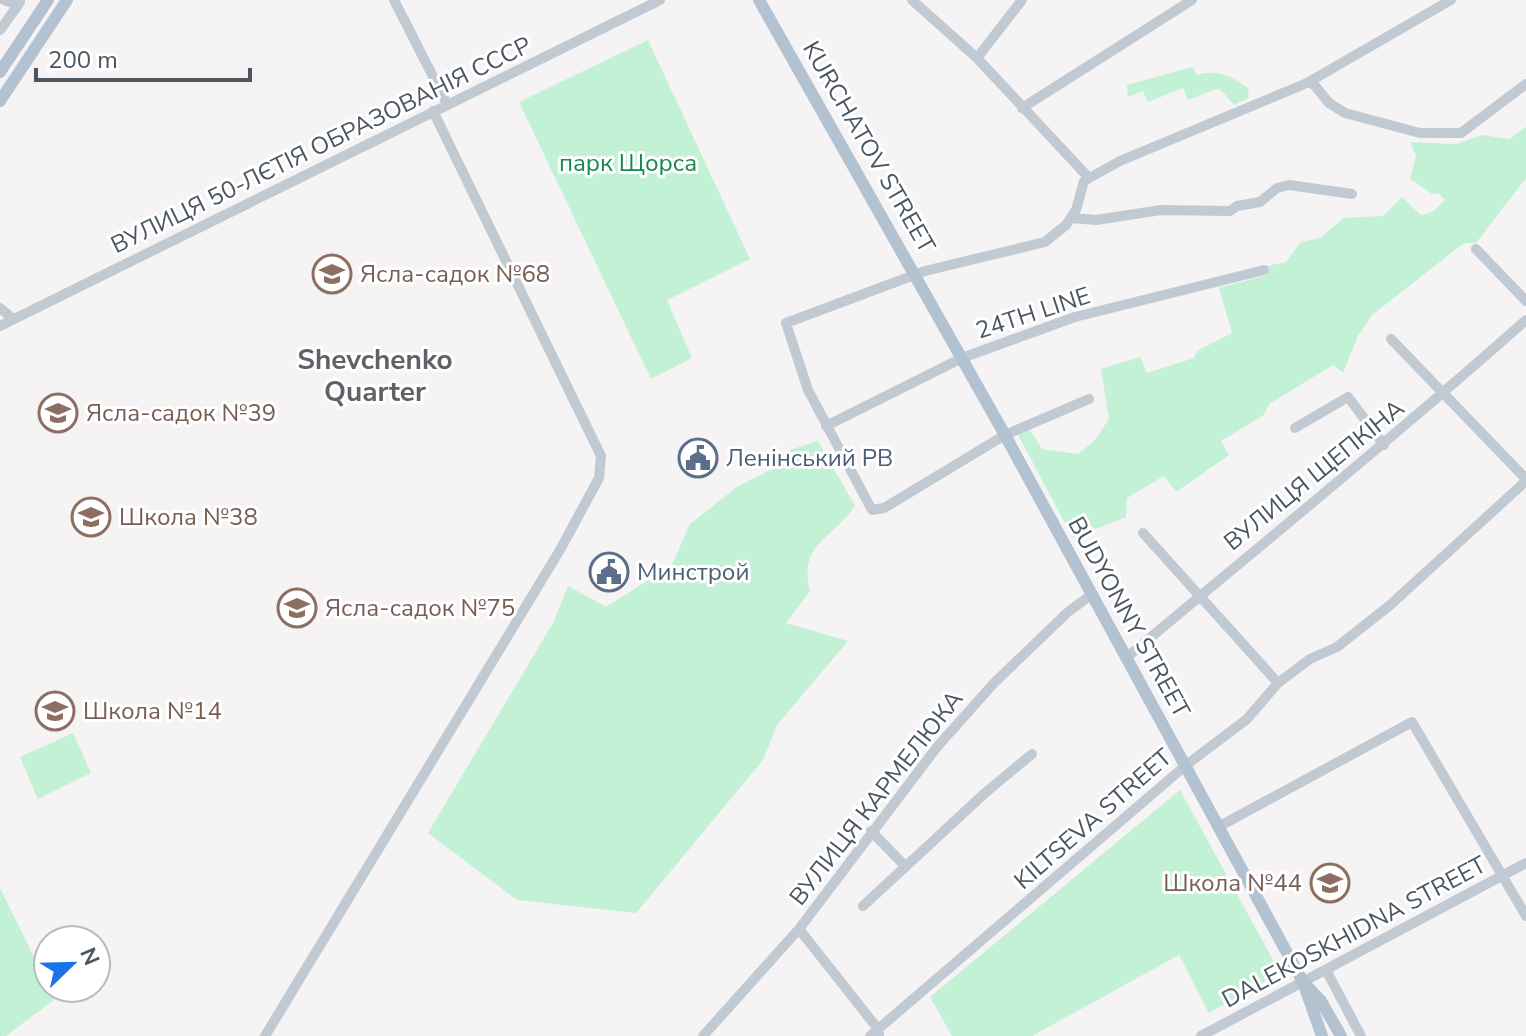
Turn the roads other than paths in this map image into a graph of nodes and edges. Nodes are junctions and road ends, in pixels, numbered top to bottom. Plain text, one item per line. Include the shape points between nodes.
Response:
1 (4, 0) edge
2 (48, 0) edge
3 (67, 0) edge
4 (394, 0) edge
5 (660, 0) edge
6 (759, 0) edge
7 (912, 0) edge
8 (1022, 0) edge
9 (1192, 0) edge
10 (1451, 0) edge
11 (19, 2) edge
12 (0, 30) edge
13 (977, 58) junction
14 (0, 72) edge
15 (1311, 81) junction
16 (1526, 84) edge
17 (0, 101) edge
18 (447, 104) junction
19 (1022, 108) junction
20 (433, 111) junction
21 (1089, 178) junction
22 (1352, 194) dead end
23 (1071, 218) junction
24 (1476, 249) dead end
25 (1264, 270) dead end
26 (916, 274) junction
27 (1526, 301) edge
28 (0, 308) edge
29 (13, 319) junction
30 (1526, 320) edge
31 (0, 326) edge
32 (1391, 339) dead end
33 (962, 358) junction
34 (1444, 393) junction
35 (1089, 399) dead end
36 (826, 426) junction
37 (1295, 428) dead end
38 (1005, 435) junction
39 (1384, 445) junction
40 (1526, 480) edge
41 (1143, 533) dead end
42 (1091, 595) junction
43 (1198, 597) junction
44 (1126, 658) junction
45 (1278, 683) junction
46 (1032, 754) dead end
47 (1185, 766) junction
48 (1218, 827) junction
49 (871, 831) junction
50 (1526, 863) edge
51 (905, 866) junction
52 (1505, 875) junction
53 (863, 906) dead end
54 (1526, 916) edge
55 (799, 929) junction
56 (1326, 970) junction
57 (1303, 982) junction
58 (876, 1034) edge
59 (265, 1036) edge
60 (703, 1036) edge
61 (1201, 1036) edge
62 (1322, 1036) edge
63 (1341, 1036) edge
64 (1361, 1036) edge

1 - 11 street
2 - 14 main road
3 - 17 main road
4 - 18 street
5 - 18 street, ВУЛИЦЯ 50-ЛЄТІЯ ОБРАЗОВАНІЯ СССР
6 - 26 main road, KURCHATOV STREET
7 - 13 street
8 - 13 street
9 - 19 street
10 - 15 street
11 - 12 street
13 - 19 street
15 - 16 street via 1345,113 1420,133 1461,133
15 - 21 street
18 - 20 street, ВУЛИЦЯ 50-ЛЄТІЯ ОБРАЗОВАНІЯ СССР
19 - 21 street
20 - 29 street, ВУЛИЦЯ 50-ЛЄТІЯ ОБРАЗОВАНІЯ СССР
20 - 59 street via 601,456 599,478
21 - 23 street
22 - 23 street via 1289,185 1230,211 1161,210 1096,220
23 - 26 street via 1045,242
24 - 27 street
25 - 33 street, 24TH LINE via 1075,317
26 - 33 main road, BUDYONNY STREET
26 - 36 street via 786,323 796,362
28 - 29 street
29 - 31 street, ВУЛИЦЯ 50-ЛЄТІЯ ОБРАЗОВАНІЯ СССР
30 - 34 street, ВУЛИЦЯ ЩЕПКІНА
32 - 34 street
33 - 36 street, 24TH LINE
33 - 38 main road, BUDYONNY STREET
34 - 39 street, ВУЛИЦЯ ЩЕПКІНА
34 - 40 street
35 - 38 street
36 - 38 street via 872,510 884,508
37 - 39 street via 1348,397
38 - 42 main road, BUDYONNY STREET
39 - 43 street, ВУЛИЦЯ ЩЕПКІНА
40 - 45 street, KILTSEVA STREET via 1378,614
41 - 43 street
42 - 44 main road, BUDYONNY STREET
42 - 49 street, ВУЛИЦЯ КАРМЕЛЮКА via 994,683
43 - 44 street, ВУЛИЦЯ ЩЕПКІНА
43 - 45 street
44 - 47 main road, BUDYONNY STREET
45 - 47 street, KILTSEVA STREET via 1247,719
46 - 51 street
47 - 48 main road, BUDYONNY STREET
47 - 58 street, KILTSEVA STREET
48 - 52 street via 1412,722
48 - 57 main road, BUDYONNY STREET
49 - 51 street
49 - 55 street, ВУЛИЦЯ КАРМЕЛЮКА
50 - 52 street, DALEKOSKHIDNA STREET
51 - 53 street
52 - 54 street
52 - 56 street, DALEKOSKHIDNA STREET
55 - 58 street
55 - 60 street, ВУЛИЦЯ КАРМЕЛЮКА
56 - 57 street, DALEKOSKHIDNA STREET
56 - 64 street
57 - 61 street, DALEKOSKHIDNA STREET
57 - 62 main road, BUDYONNY STREET
57 - 63 main road, BUDYONNY STREET

